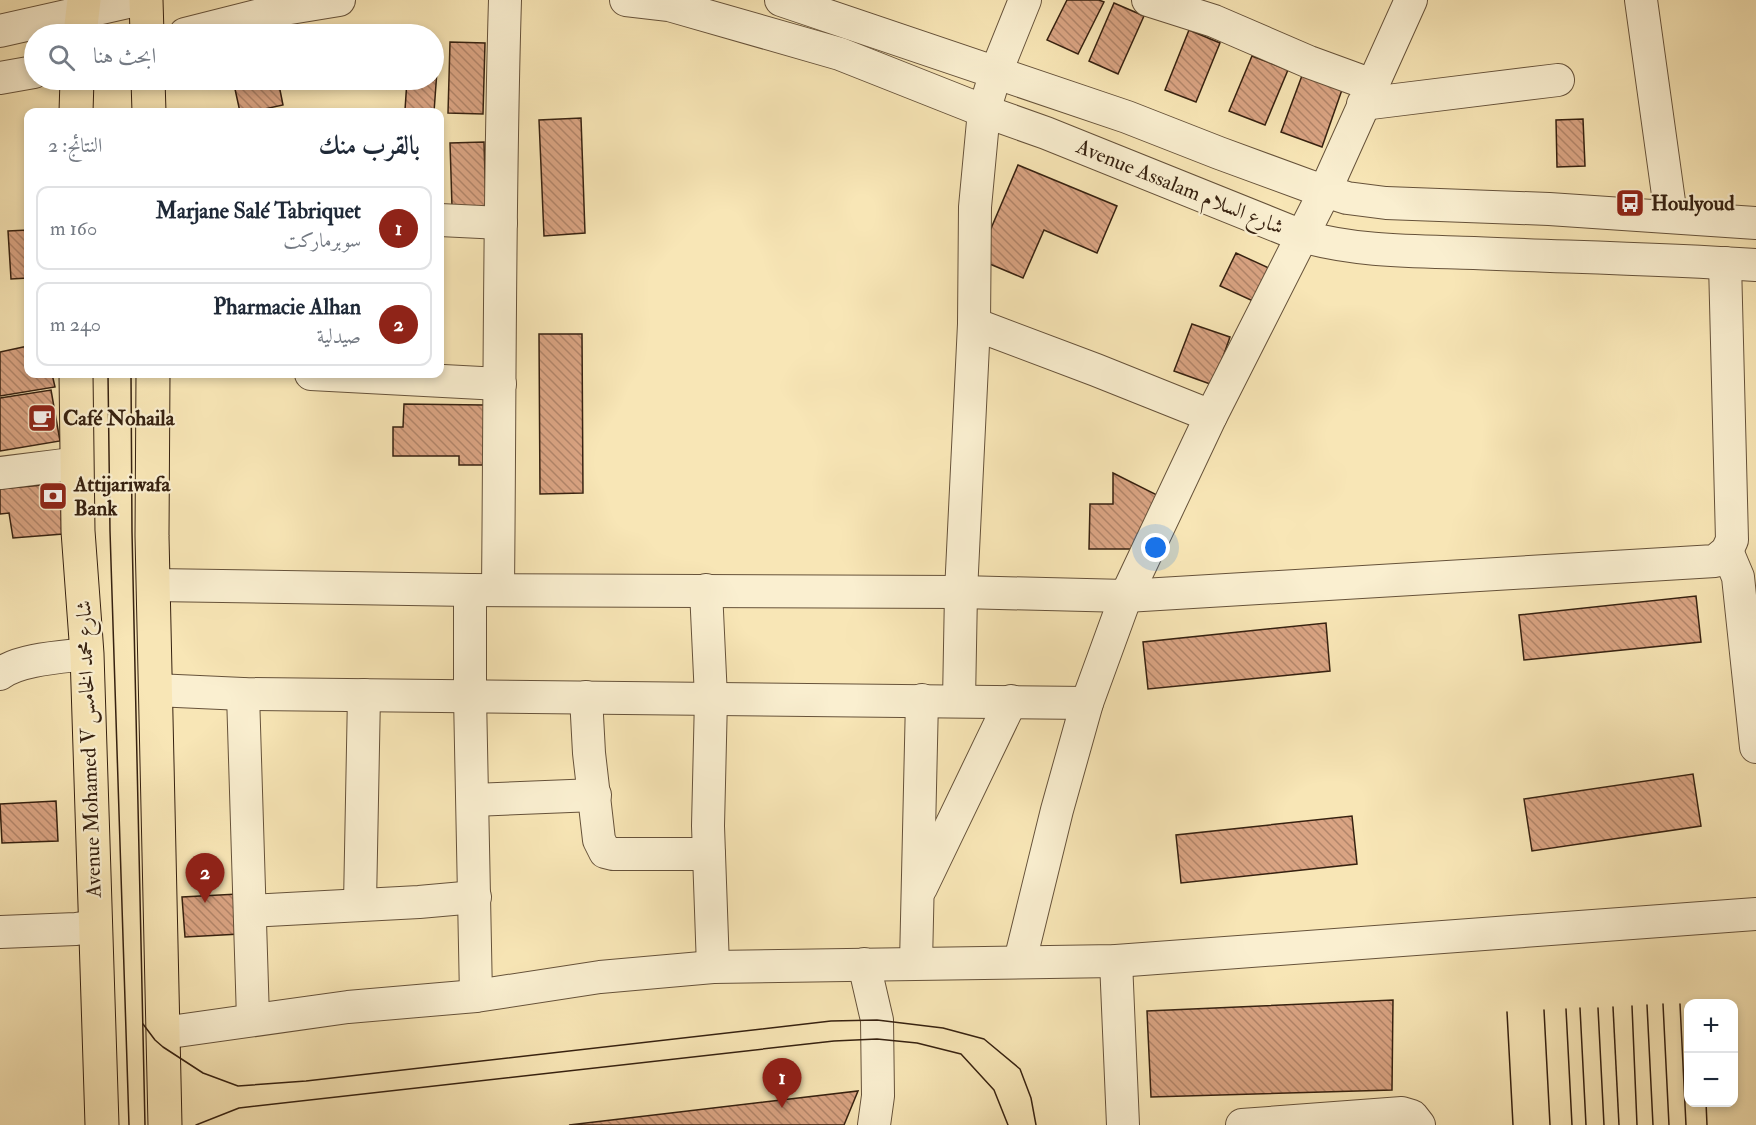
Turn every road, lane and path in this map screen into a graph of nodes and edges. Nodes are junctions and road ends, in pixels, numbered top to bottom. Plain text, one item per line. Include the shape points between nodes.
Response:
1 (137, 0) edge
2 (146, 0) edge
3 (339, 0) edge
4 (505, 0) edge
5 (626, 0) edge
6 (781, 0) edge
7 (1025, 0) edge
8 (1148, 0) edge
9 (1411, 0) edge
10 (1641, 0) edge
11 (670, 2) edge
12 (1218, 11) edge
13 (82, 16) edge
14 (38, 24) edge
15 (147, 24) edge
16 (225, 24) edge
17 (24, 27) edge
18 (0, 31) edge
19 (996, 72) junction
20 (24, 74) edge
21 (0, 78) edge
22 (1558, 80) dead end
23 (76, 90) edge
24 (148, 90) edge
25 (1368, 94) junction
26 (76, 108) edge
27 (148, 108) edge
28 (984, 111) junction
29 (1325, 191) junction
30 (1671, 216) junction
31 (444, 220) edge
32 (501, 223) junction
33 (1756, 223) edge
34 (1302, 236) junction
35 (1725, 263) junction
36 (1756, 265) edge
37 (974, 324) junction
38 (76, 378) edge
39 (153, 378) edge
40 (387, 378) edge
41 (500, 384) junction
42 (1211, 416) junction
43 (77, 465) junction
44 (0, 473) edge
45 (1727, 552) junction
46 (154, 585) junction
47 (484, 589) junction
48 (706, 590) junction
49 (961, 592) junction
50 (1126, 596) junction
51 (87, 654) junction
52 (0, 674) edge
53 (155, 690) junction
54 (243, 694) junction
55 (364, 695) junction
56 (470, 696) junction
57 (586, 697) junction
58 (711, 698) junction
59 (922, 700) junction
60 (959, 701) junction
61 (1011, 701) junction
62 (1087, 702) junction
63 (1756, 747) edge
64 (1756, 759) edge
65 (595, 795) junction
66 (473, 800) junction
67 (709, 854) junction
68 (475, 897) junction
69 (917, 897) junction
70 (360, 904) junction
71 (250, 911) junction
72 (1744, 915) edge
73 (95, 926) junction
74 (0, 932) edge
75 (1116, 961) junction
76 (1020, 962) junction
77 (916, 963) junction
78 (864, 964) junction
79 (713, 967) junction
80 (476, 996) junction
81 (253, 1019) junction
82 (163, 1033) junction
83 (102, 1125) edge
84 (165, 1125) edge
85 (874, 1125) edge
86 (1124, 1125) edge
87 (1242, 1125) edge
88 (1419, 1125) edge

1 - 13 street
2 - 15 main road
3 - 16 street
4 - 32 street
5 - 11 street, Avenue Assalam شارع السلام
6 - 19 street, Avenue Assalam شارع السلام
7 - 19 street
8 - 12 street
9 - 25 street
10 - 30 street
11 - 28 street, Avenue Assalam شارع السلام via 840,54
12 - 25 street
13 - 14 street
17 - 18 street
19 - 28 street
19 - 29 street, Avenue Assalam شارع السلام
20 - 21 street
22 - 25 street
23 - 26 main road
24 - 27 main road
25 - 29 street
28 - 34 street, Avenue Assalam شارع السلام
28 - 37 street via 975,207
29 - 30 street, Avenue Assalam شارع السلام via 1386,203
29 - 34 street
30 - 33 street, Avenue Assalam شارع السلام
31 - 32 street
32 - 41 street
34 - 35 street, Avenue Assalam شارع السلام via 1376,248
34 - 42 street
35 - 36 street, Avenue Assalam شارع السلام
35 - 45 street via 1732,540
37 - 42 street
37 - 49 street
38 - 43 main road, Avenue Mohamed V شارع محمد الخامس
39 - 46 main road
40 - 41 street
41 - 47 street
42 - 50 street
43 - 44 street
43 - 51 main road, Avenue Mohamed V شارع محمد الخامس
45 - 50 street via 1714,561
45 - 63 street via 1738,577
46 - 47 street
46 - 53 main road
47 - 48 street
47 - 56 street
48 - 49 street
48 - 58 street
49 - 50 street
49 - 60 street
50 - 62 street
51 - 52 street via 21,664
51 - 73 main road, Avenue Mohamed V شارع محمد الخامس
53 - 54 street
53 - 82 main road
54 - 55 street
54 - 71 street
55 - 56 street
55 - 70 street
56 - 57 street
56 - 66 street
57 - 58 street
57 - 65 street
58 - 59 street
58 - 67 street
59 - 60 street
59 - 69 street
60 - 61 street
61 - 62 street
61 - 69 street
62 - 76 street
63 - 64 street
65 - 66 street
65 - 67 street via 599,840 605,852
66 - 68 street
67 - 79 street
68 - 70 street
68 - 80 street
69 - 77 street
70 - 71 street
71 - 81 street
72 - 75 street
73 - 74 street
73 - 83 main road, Avenue Mohamed V شارع محمد الخامس
75 - 76 street
75 - 86 street
76 - 77 street
77 - 78 street
78 - 79 street
78 - 85 street via 877,1020 878,1096
79 - 80 street via 600,977
80 - 81 street
81 - 82 street
82 - 84 main road
87 - 88 street via 1402,1113 1412,1116

